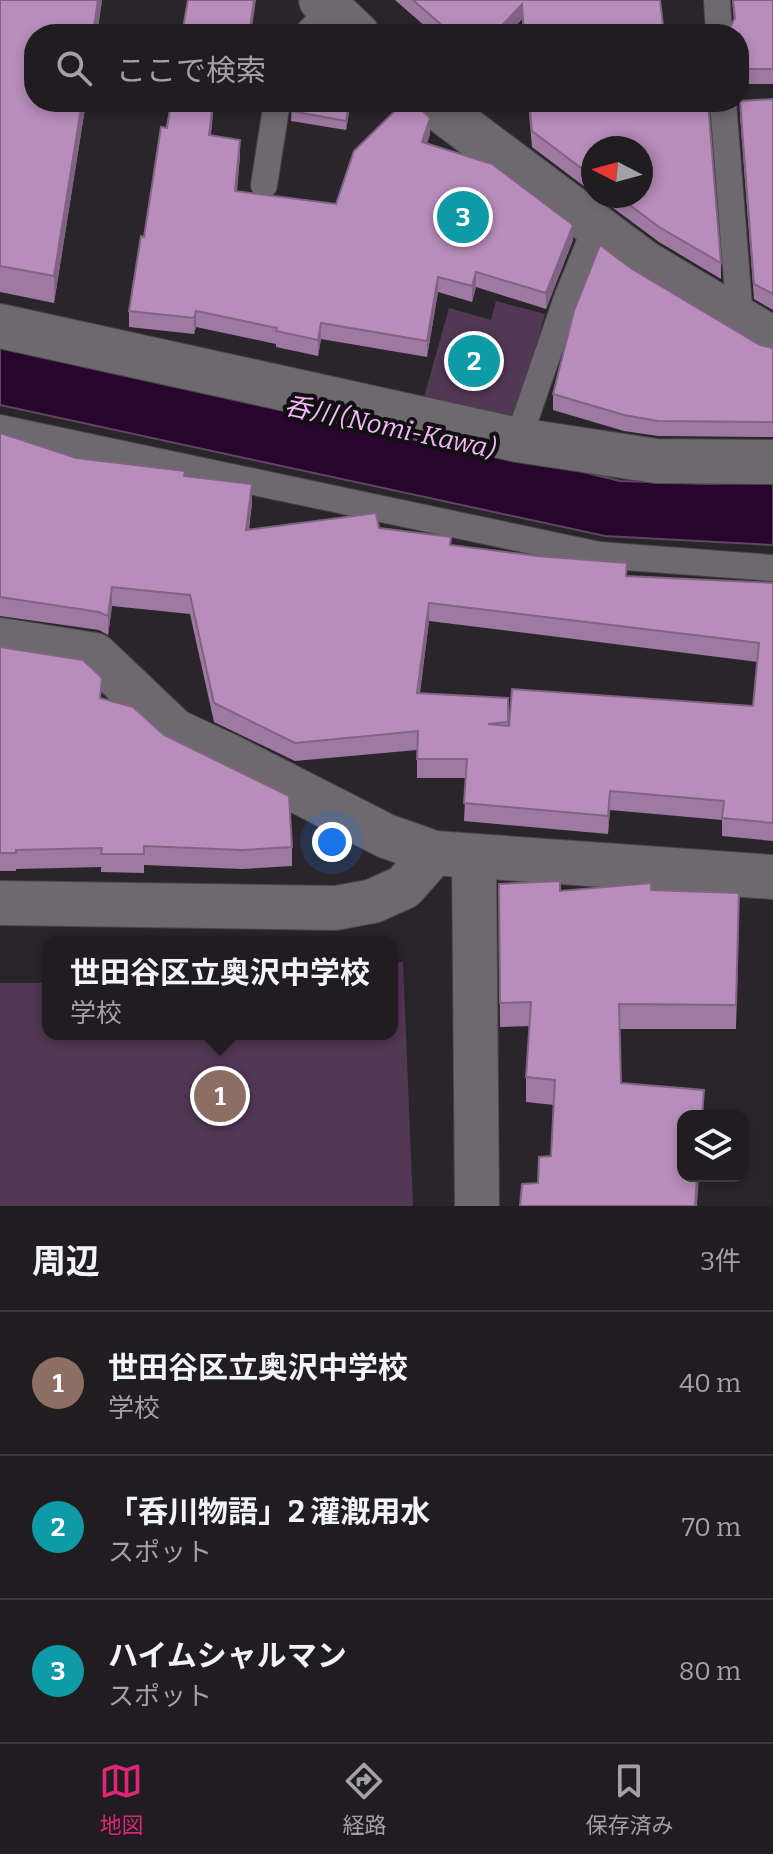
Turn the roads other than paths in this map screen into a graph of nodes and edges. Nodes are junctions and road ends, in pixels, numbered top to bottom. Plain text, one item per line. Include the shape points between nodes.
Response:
1 (717, 0) edge
2 (718, 24) edge
3 (275, 112) edge
4 (443, 112) edge
5 (724, 112) edge
6 (264, 185) dead end
7 (596, 227) junction
8 (0, 326) edge
9 (757, 329) edge
10 (0, 428) edge
11 (518, 440) junction
12 (773, 462) edge
13 (773, 568) edge
14 (0, 640) edge
15 (454, 855) junction
16 (773, 877) edge
17 (0, 903) edge
18 (477, 1206) edge

1 - 2 lane
3 - 6 lane
4 - 7 street
5 - 9 lane
7 - 9 street via 645,263
7 - 11 lane
8 - 11 street
10 - 13 lane via 599,555
11 - 12 street via 656,461
14 - 15 street via 95,655 175,731 386,836
15 - 16 street
15 - 17 street via 373,901 336,908
15 - 18 street

